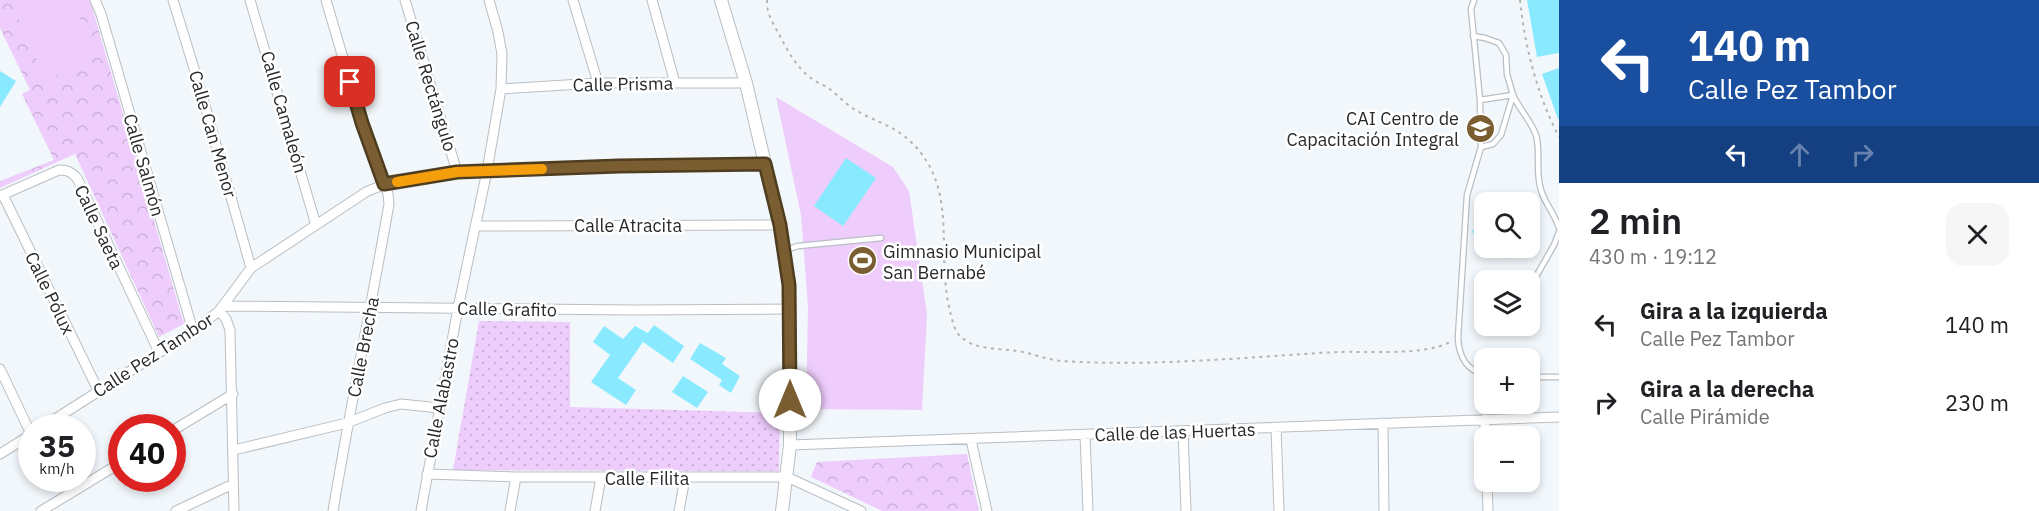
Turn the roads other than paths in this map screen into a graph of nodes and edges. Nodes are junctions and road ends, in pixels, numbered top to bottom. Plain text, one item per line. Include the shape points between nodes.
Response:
1 (95, 0) edge
2 (173, 0) edge
3 (250, 0) edge
4 (326, 0) edge
5 (405, 0) edge
6 (489, 0) edge
7 (573, 0) edge
8 (652, 0) edge
9 (721, 0) edge
10 (1472, 0) edge
11 (1473, 36) junction
12 (675, 82) junction
13 (746, 82) junction
14 (598, 83) junction
15 (501, 89) junction
16 (1513, 95) junction
17 (1480, 100) junction
18 (1481, 147) junction
19 (765, 164) junction
20 (487, 171) junction
21 (457, 172) junction
22 (384, 184) junction
23 (1, 196) edge
24 (316, 225) junction
25 (780, 225) junction
26 (476, 226) junction
27 (1559, 230) edge
28 (881, 238) dead end
29 (784, 250) junction
30 (251, 268) junction
31 (1540, 270) edge
32 (221, 308) junction
33 (371, 308) junction
34 (458, 308) junction
35 (790, 309) junction
36 (193, 331) junction
37 (159, 352) junction
38 (0, 369) edge
39 (1474, 370) edge
40 (1559, 377) edge
41 (1540, 378) edge
42 (98, 390) junction
43 (233, 394) junction
44 (439, 408) junction
45 (21, 414) edge
46 (62, 414) edge
47 (1559, 417) edge
48 (1485, 419) junction
49 (186, 423) edge
50 (348, 423) junction
51 (1383, 423) junction
52 (1485, 426) edge
53 (1276, 428) junction
54 (1183, 431) junction
55 (1085, 435) junction
56 (971, 440) junction
57 (18, 442) edge
58 (790, 445) junction
59 (234, 450) junction
60 (0, 454) edge
61 (108, 470) edge
62 (427, 474) junction
63 (516, 477) junction
64 (601, 477) junction
65 (787, 477) junction
66 (685, 478) junction
67 (233, 484) junction
68 (1487, 492) edge
69 (41, 511) edge
70 (176, 511) edge
71 (234, 511) edge
72 (333, 511) edge
73 (421, 511) edge
74 (510, 511) edge
75 (595, 511) edge
76 (679, 511) edge
77 (782, 511) edge
78 (861, 511) edge
79 (987, 511) edge
80 (1088, 511) edge
81 (1186, 511) edge
82 (1279, 511) edge
83 (1384, 511) edge
84 (1488, 511) edge

1 - 36 street, Calle Salmón
2 - 30 street, Calle Can Menor
3 - 24 street, Calle Camaleón
4 - 22 street, Calle Brecha
5 - 21 street, Calle Rectángulo
6 - 15 street, Calle Alabastro via 502,54
7 - 14 street
8 - 12 street
9 - 13 street
10 - 11 lane
11 - 16 lane via 1499,43 1506,55
11 - 17 lane
12 - 13 street, Calle Prisma
12 - 14 street, Calle Prisma
13 - 19 street
14 - 15 street, Calle Prisma
15 - 20 street, Calle Alabastro
16 - 17 lane
16 - 18 lane via 1501,135 1493,144
16 - 27 lane via 1535,133 1541,192 1556,216
17 - 18 lane
18 - 39 lane via 1467,195 1458,338 1464,362
19 - 20 street, Calle Pez Tambor
19 - 25 street
20 - 21 street, Calle Pez Tambor
20 - 26 street, Calle Alabastro
21 - 22 street, Calle Pez Tambor
22 - 24 street, Calle Pez Tambor
22 - 33 street, Calle Brecha via 389,204
23 - 37 street, Calle Saeta via 59,170 72,172
23 - 42 street, Calle Pólux
24 - 30 street, Calle Pez Tambor
25 - 26 street, Calle Atracita
25 - 29 street
26 - 34 street, Calle Alabastro
27 - 31 lane
28 - 29 lane
29 - 35 street
30 - 32 street, Calle Pez Tambor
32 - 33 street, Calle Grafito
32 - 36 street, Calle Pez Tambor
32 - 43 street via 230,330
33 - 34 street, Calle Grafito
33 - 50 street, Calle Brecha
34 - 35 street, Calle Grafito
34 - 44 street, Calle Alabastro
35 - 58 street
36 - 37 street, Calle Pez Tambor
37 - 42 street, Calle Pez Tambor
38 - 45 street
40 - 41 lane
42 - 46 street, Calle Pez Tambor
43 - 49 street
43 - 59 street
44 - 50 street via 401,404
44 - 62 street, Calle Alabastro
47 - 48 street, Calle de las Huertas
48 - 51 street, Calle de las Huertas
48 - 52 street
50 - 59 street
50 - 72 street, Calle Brecha
51 - 53 street, Calle de las Huertas
51 - 83 street
53 - 54 street, Calle de las Huertas
53 - 82 street
54 - 55 street, Calle de las Huertas
54 - 81 street
55 - 56 street, Calle de las Huertas
55 - 80 street
56 - 58 street, Calle de las Huertas
56 - 79 street
57 - 60 street
58 - 65 street
59 - 67 street
61 - 69 street
62 - 63 street, Calle Filita
62 - 73 street, Calle Alabastro
63 - 64 street, Calle Filita
63 - 74 street
64 - 66 street, Calle Filita
64 - 75 street
65 - 66 street, Calle Filita
65 - 77 street
65 - 78 street, Calle Filita
66 - 76 street
67 - 70 street
67 - 71 street
68 - 84 street

